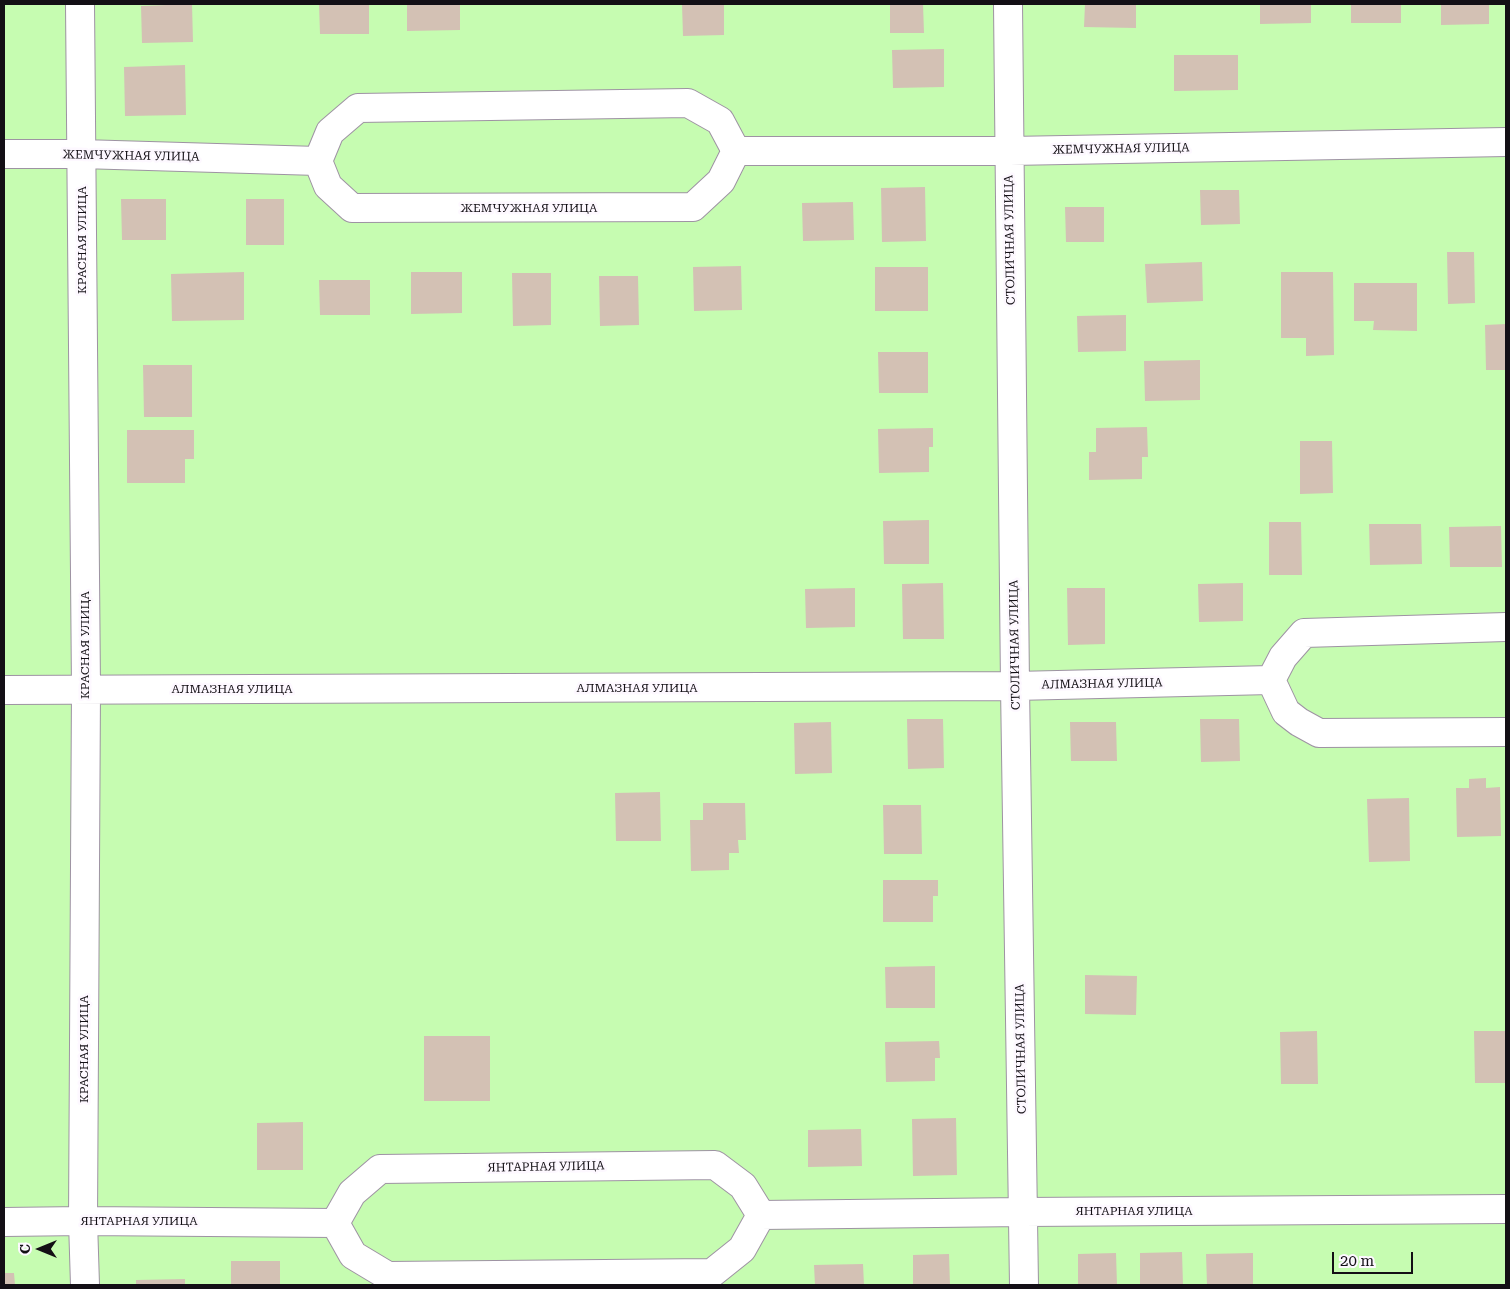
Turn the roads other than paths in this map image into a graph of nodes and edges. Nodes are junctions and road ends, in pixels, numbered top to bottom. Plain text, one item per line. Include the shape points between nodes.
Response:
1 (80, 4) edge
2 (1008, 4) edge
3 (1506, 142) edge
4 (736, 151) junction
5 (1010, 151) junction
6 (4, 154) edge
7 (82, 154) junction
8 (318, 161) junction
9 (1506, 627) edge
10 (1271, 680) junction
11 (1015, 686) junction
12 (86, 689) junction
13 (4, 690) edge
14 (1506, 732) edge
15 (1506, 1209) edge
16 (1024, 1212) junction
17 (761, 1215) junction
18 (83, 1221) junction
19 (4, 1222) edge
20 (335, 1223) junction
21 (85, 1285) edge
22 (1024, 1285) edge

1 - 7 street, КРАСНАЯ УЛИЦА
2 - 5 street, СТОЛИЧНАЯ УЛИЦА
3 - 5 street, ЖЕМЧУЖНАЯ УЛИЦА
4 - 5 street, ЖЕМЧУЖНАЯ УЛИЦА
4 - 8 street via 720,120 688,103 358,108 330,132
4 - 8 street, ЖЕМЧУЖНАЯ УЛИЦА via 721,181 692,208 352,208 328,186
5 - 11 street, СТОЛИЧНАЯ УЛИЦА
6 - 7 street, ЖЕМЧУЖНАЯ УЛИЦА
7 - 8 street, ЖЕМЧУЖНАЯ УЛИЦА
7 - 12 street, КРАСНАЯ УЛИЦА
9 - 10 street via 1304,633 1283,657
10 - 11 street, АЛМАЗНАЯ УЛИЦА
10 - 14 street via 1286,712 1319,733
11 - 12 street, АЛМАЗНАЯ УЛИЦА
11 - 16 street, СТОЛИЧНАЯ УЛИЦА
12 - 13 street, АЛМАЗНАЯ УЛИЦА
12 - 18 street, КРАСНАЯ УЛИЦА
15 - 16 street, ЯНТАРНАЯ УЛИЦА
16 - 17 street, ЯНТАРНАЯ УЛИЦА
16 - 22 street, СТОЛИЧНАЯ УЛИЦА
17 - 20 street, ЯНТАРНАЯ УЛИЦА via 743,1186 715,1166 380,1169 352,1193
17 - 20 street via 742,1249 712,1274 388,1276 353,1255
18 - 19 street, ЯНТАРНАЯ УЛИЦА
18 - 20 street, ЯНТАРНАЯ УЛИЦА
18 - 21 street, КРАСНАЯ УЛИЦА

